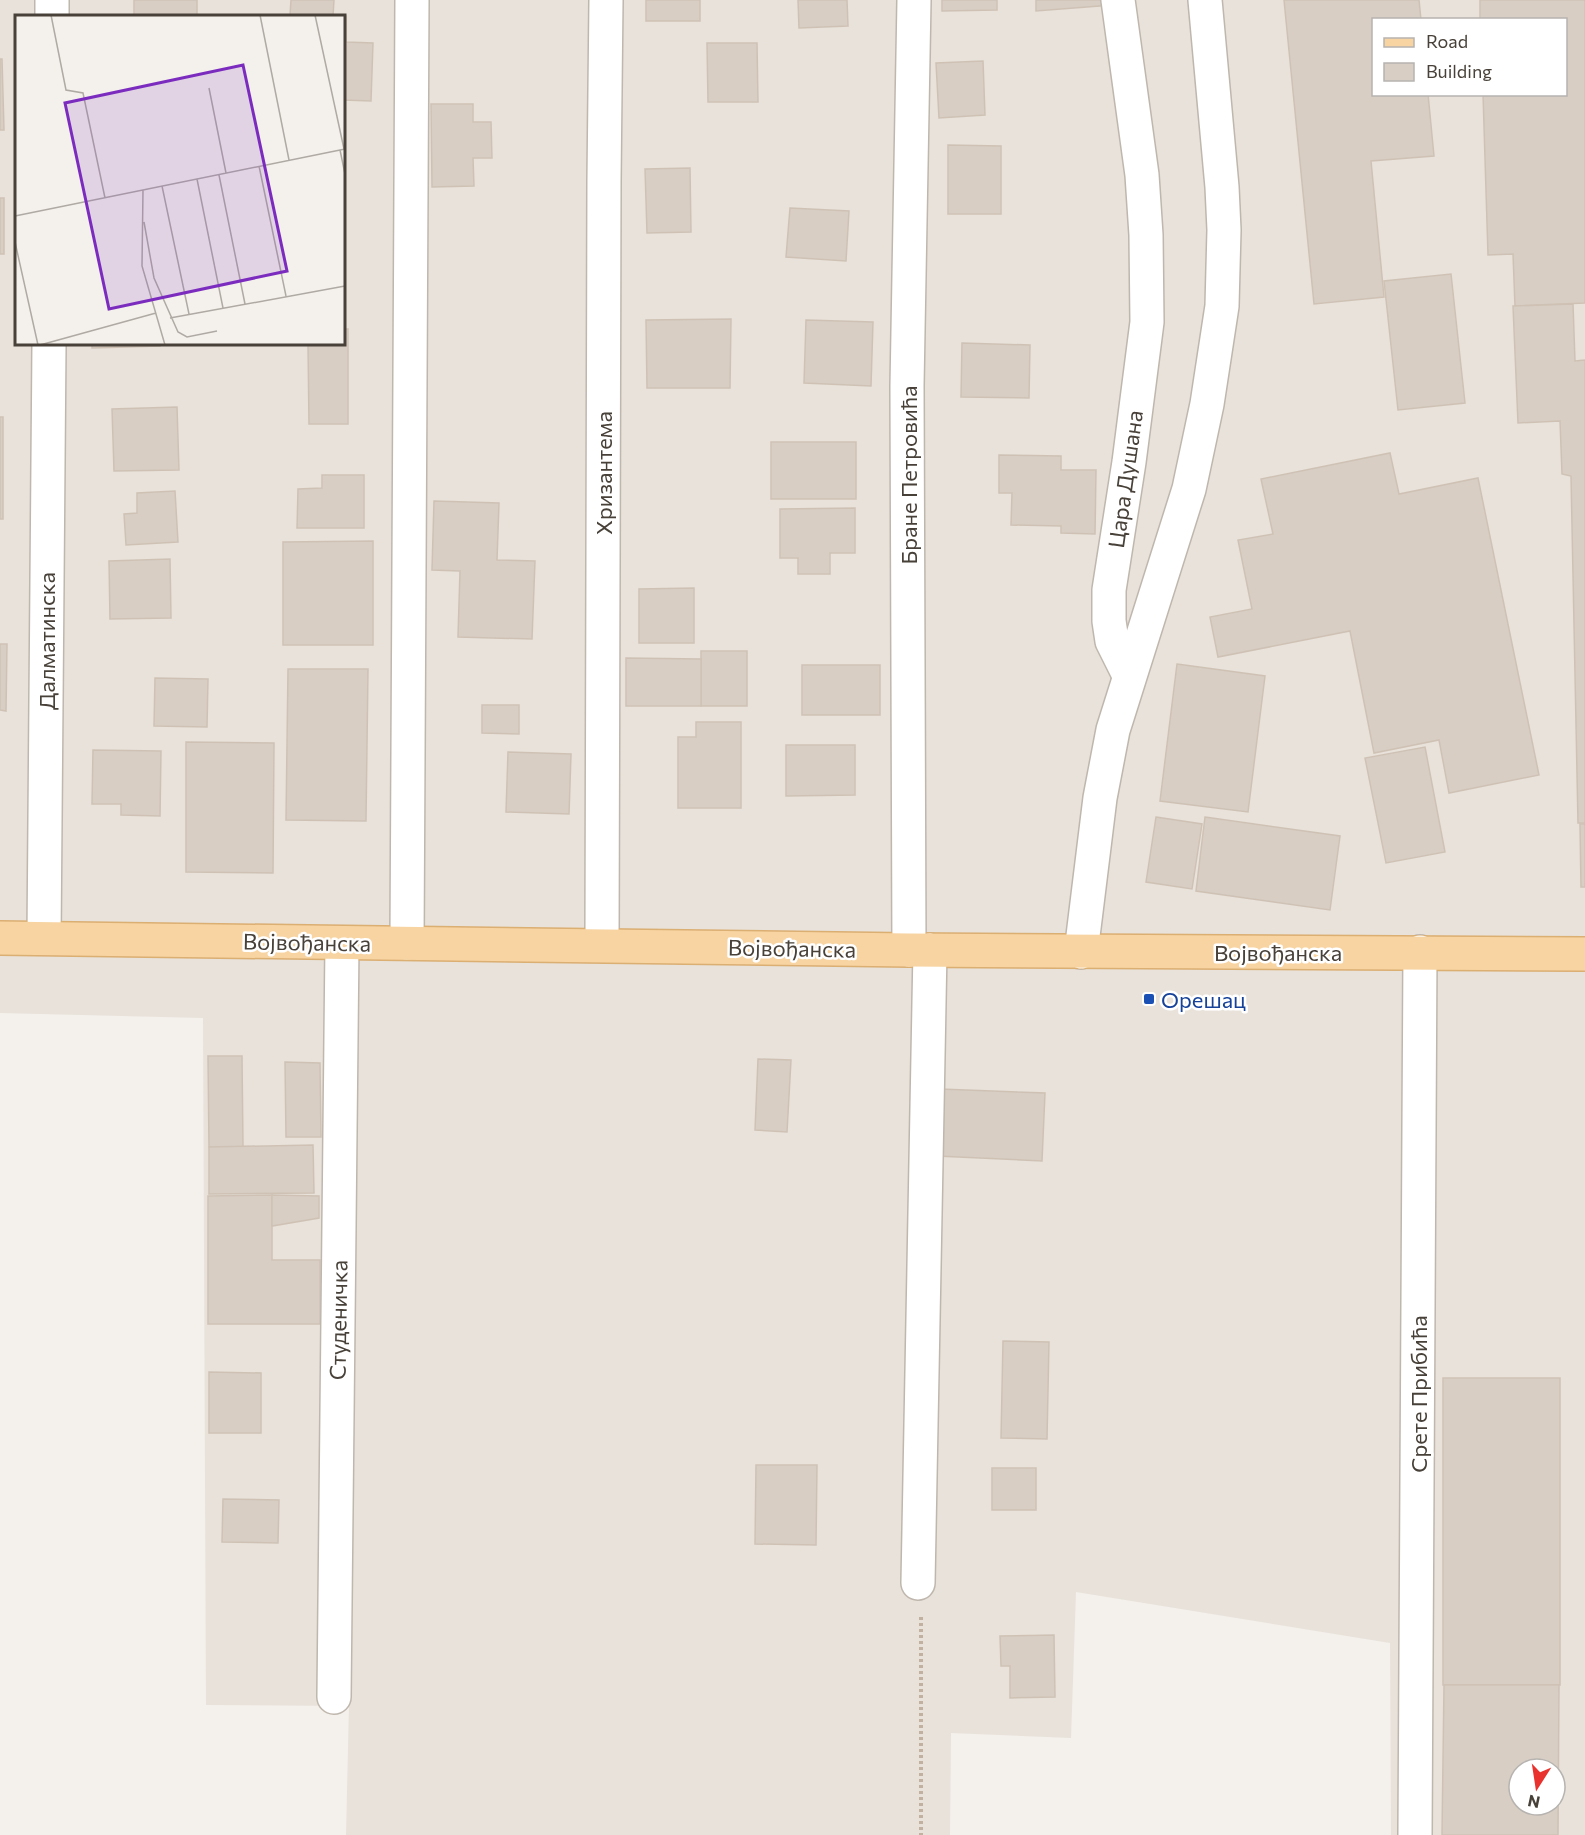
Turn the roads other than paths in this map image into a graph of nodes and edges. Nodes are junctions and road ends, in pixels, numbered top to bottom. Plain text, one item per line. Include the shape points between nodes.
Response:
1 (412, 0) edge
2 (606, 0) edge
3 (914, 0) edge
4 (1119, 0) edge
5 (1205, 0) edge
6 (49, 345) edge
7 (1129, 675) junction
8 (0, 938) edge
9 (44, 938) junction
10 (342, 943) junction
11 (407, 943) junction
12 (602, 945) junction
13 (920, 950) junction
14 (1081, 952) junction
15 (1420, 952) junction
16 (1585, 954) edge
17 (918, 1583) road end
18 (334, 1697) dead end
19 (1415, 1835) edge

1 - 11 street
2 - 12 street, Хризантема
3 - 13 street, Бране Петровића via 908,386
4 - 7 street, Цара Душана via 1142,175 1147,286 1143,361 1108,590 1112,641
5 - 7 street via 1222,198 1222,306 1189,489
6 - 9 street, Далматинска
7 - 14 street via 1100,798
8 - 9 main road, Војвођанска
9 - 10 main road, Војвођанска
10 - 11 main road, Војвођанска
10 - 18 street, Студеничка
11 - 12 main road, Војвођанска
12 - 13 main road, Војвођанска
13 - 14 main road, Војвођанска
13 - 17 street, Бране Петровића
14 - 15 main road, Војвођанска
15 - 16 main road, Војвођанска
15 - 19 street, Срете Прибића

